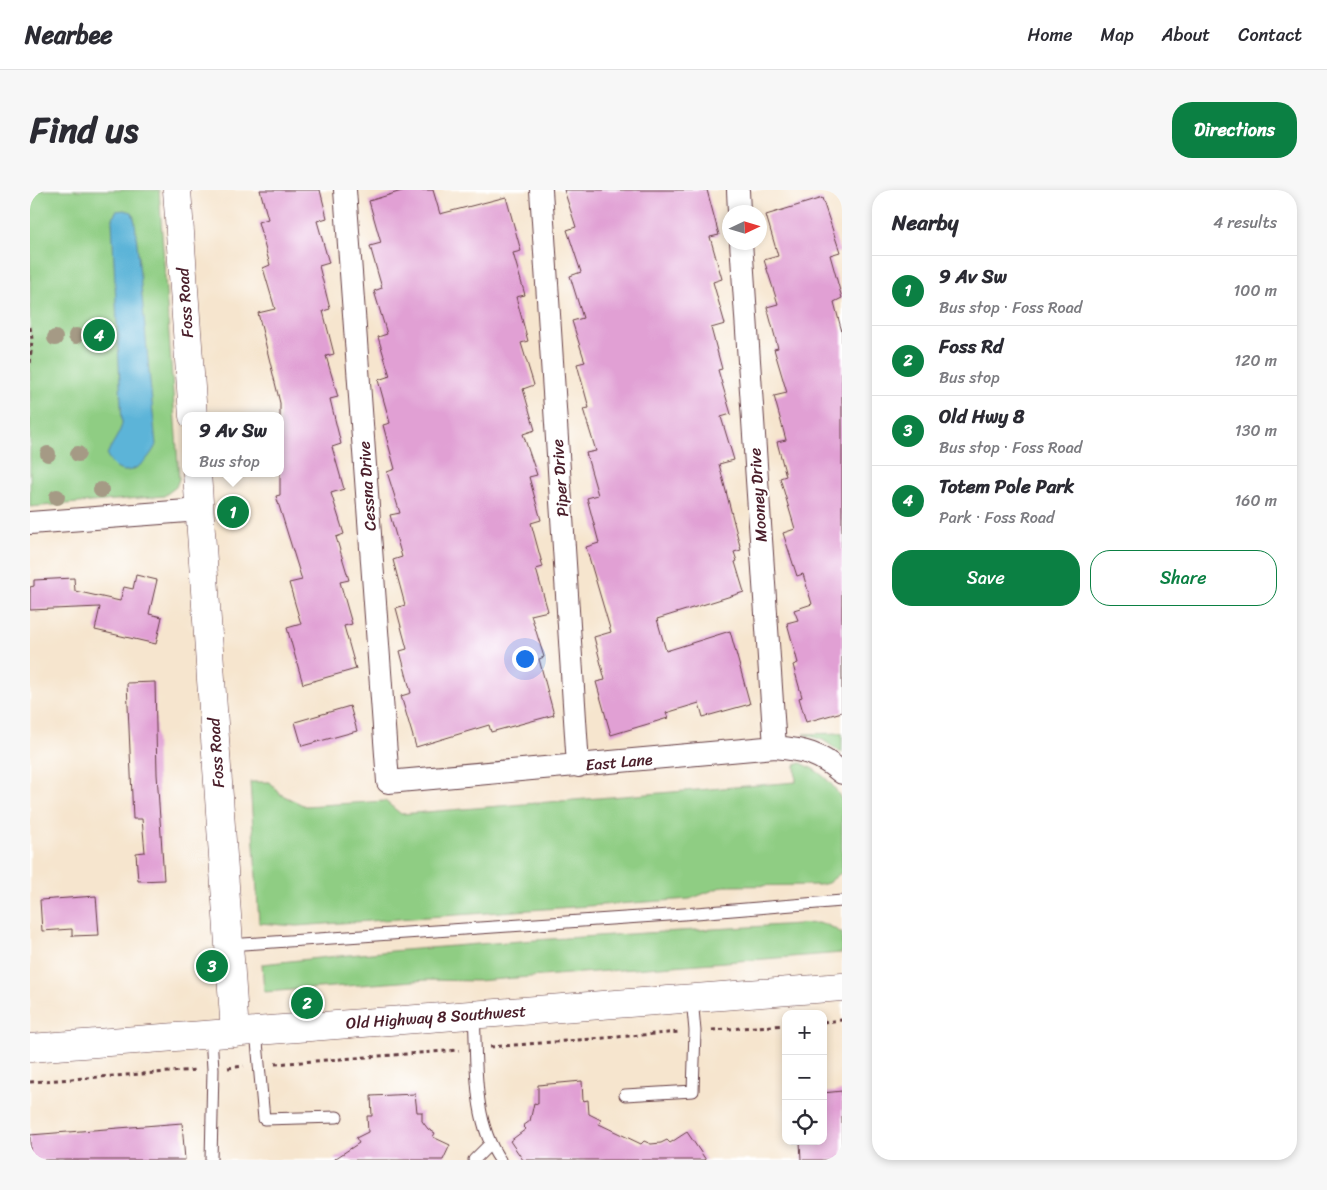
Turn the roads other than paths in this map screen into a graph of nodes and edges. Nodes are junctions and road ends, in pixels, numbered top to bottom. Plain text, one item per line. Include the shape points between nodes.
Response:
1 (178, 190) edge
2 (345, 190) edge
3 (541, 190) edge
4 (738, 190) edge
5 (739, 205) edge
6 (742, 250) edge
7 (193, 412) edge
8 (197, 477) edge
9 (200, 510) junction
10 (30, 523) edge
11 (775, 748) junction
12 (578, 766) junction
13 (842, 773) edge
14 (388, 782) joint
15 (842, 901) edge
16 (228, 944) junction
17 (842, 987) edge
18 (692, 998) junction
19 (474, 1014) junction
20 (234, 1033) junction
21 (30, 1048) edge
22 (625, 1095) dead end
23 (337, 1117) dead end
24 (490, 1145) junction
25 (211, 1160) edge
26 (474, 1160) edge
27 (500, 1160) edge

1 - 7 street, Foss Road
2 - 14 street, Cessna Drive
3 - 12 street, Piper Drive
4 - 5 street
6 - 11 street, Mooney Drive
8 - 9 street, Foss Road
9 - 10 street
9 - 16 street, Foss Road
11 - 12 street, East Lane
11 - 13 street, East Lane via 804,750 826,759
12 - 14 street, East Lane
15 - 16 lane
16 - 20 street, Foss Road
17 - 18 street, Old Highway 8 Southwest
18 - 19 street, Old Highway 8 Southwest
18 - 22 lane via 692,1092
19 - 20 street, Old Highway 8 Southwest
19 - 24 lane via 478,1092
20 - 21 street, Old Highway 8 Southwest
20 - 23 lane via 259,1065 264,1119
20 - 25 lane via 213,1069
24 - 26 lane
24 - 27 lane

